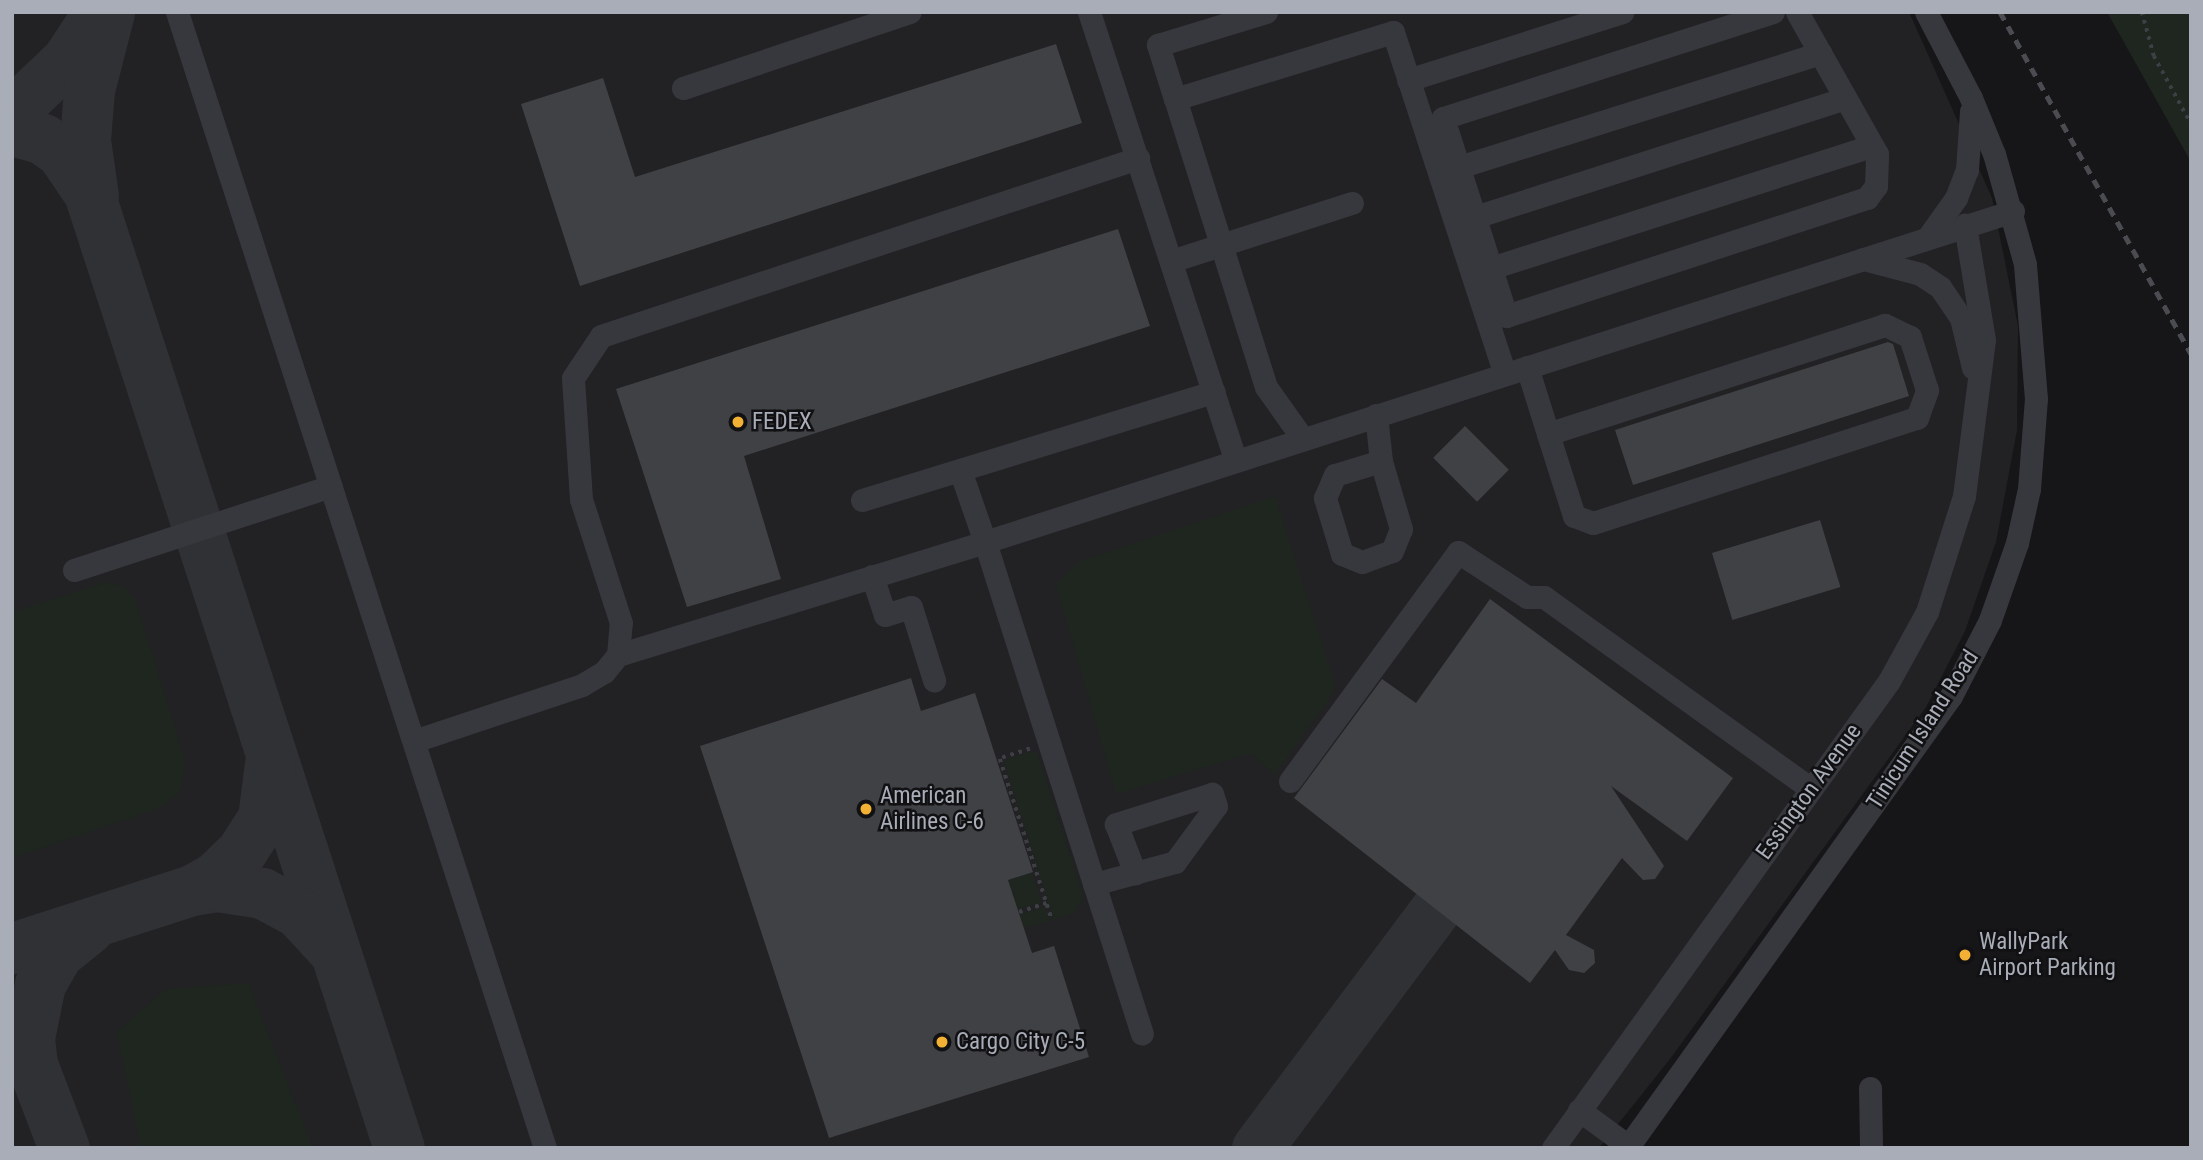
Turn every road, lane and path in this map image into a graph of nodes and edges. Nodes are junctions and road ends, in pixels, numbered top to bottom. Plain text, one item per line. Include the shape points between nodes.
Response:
1 (177, 12) edge
2 (910, 12) edge
3 (1089, 12) edge
4 (1266, 12) edge
5 (1623, 12) edge
6 (1773, 12) edge
7 (1797, 12) edge
8 (1926, 12) edge
9 (2143, 12) edge
10 (1390, 22) edge
11 (1820, 53) junction
12 (1408, 80) junction
13 (682, 88) dead end
14 (1845, 98) junction
15 (1971, 98) junction
16 (1175, 99) junction
17 (2191, 124) edge
18 (1872, 146) junction
19 (1138, 158) junction
20 (1459, 167) junction
21 (1352, 203) dead end
22 (2013, 211) junction
23 (1475, 217) junction
24 (1965, 225) junction
25 (1929, 236) junction
26 (1221, 244) junction
27 (1862, 259) junction
28 (1171, 261) junction
29 (1491, 268) junction
30 (1516, 370) junction
31 (1214, 392) junction
32 (1977, 395) junction
33 (1376, 415) junction
34 (1548, 434) junction
35 (1303, 439) junction
36 (1236, 461) junction
37 (1381, 461) dead end
38 (960, 470) junction
39 (331, 486) junction
40 (862, 500) dead end
41 (985, 542) junction
42 (74, 570) dead end
43 (872, 576) junction
44 (618, 655) junction
45 (934, 680) dead end
46 (414, 741) junction
47 (1035, 747) dead end
48 (1290, 781) dead end
49 (1811, 789) junction
50 (1135, 873) dead end
51 (1094, 884) junction
52 (1047, 903) junction
53 (1019, 912) dead end
54 (1052, 920) dead end
55 (1142, 1034) dead end
56 (1870, 1088) dead end
57 (1579, 1111) junction
58 (1562, 1144) edge
59 (1629, 1147) edge
60 (545, 1148) edge
61 (1871, 1148) edge

1 - 39 street
2 - 13 street
3 - 19 street
4 - 16 street via 1158,45
5 - 12 street
6 - 20 street via 1443,118
7 - 11 street
8 - 15 street, Tinicum Island Road
9 - 17 path via 2154,56
10 - 12 street
10 - 16 street
11 - 14 street
11 - 20 street
12 - 30 street
14 - 18 street
14 - 23 street
15 - 22 street, Tinicum Island Road
15 - 25 street via 1967,170 1956,198
16 - 26 street
18 - 29 street
18 - 29 street via 1880,169 1876,186 1854,206 1506,316
19 - 28 street
19 - 44 street via 601,336 573,378 581,499 621,623
20 - 23 street
21 - 26 street
22 - 24 street
22 - 59 street, Tinicum Island Road via 2033,324 2035,430 2024,516 1990,620 1966,671 1920,742
23 - 29 street
24 - 25 street
24 - 32 street via 1983,322
25 - 27 street
26 - 28 street
26 - 35 street via 1266,387
27 - 30 street
27 - 32 street via 1920,274 1948,296 1966,332
28 - 31 street
30 - 33 street
30 - 34 street
31 - 36 street
31 - 38 street
32 - 49 street, Essington Avenue via 1958,527 1927,612 1889,681
33 - 35 street
33 - 37 street
34 - 34 street via 1574,516 1593,523 1917,418 1927,390 1910,337 1885,325
35 - 36 street
36 - 41 street
38 - 40 street
38 - 41 street
39 - 42 street
39 - 46 street
41 - 43 street
41 - 51 street
43 - 44 street
43 - 45 street via 885,615 911,607
44 - 46 street via 604,672 582,685
46 - 60 street
47 - 52 path via 1000,759
48 - 49 street via 1458,552 1527,597 1544,597
49 - 57 street, Essington Avenue
50 - 51 street
51 - 55 street
52 - 53 path
52 - 54 path
56 - 61 street
57 - 58 street, Essington Avenue
57 - 59 street

